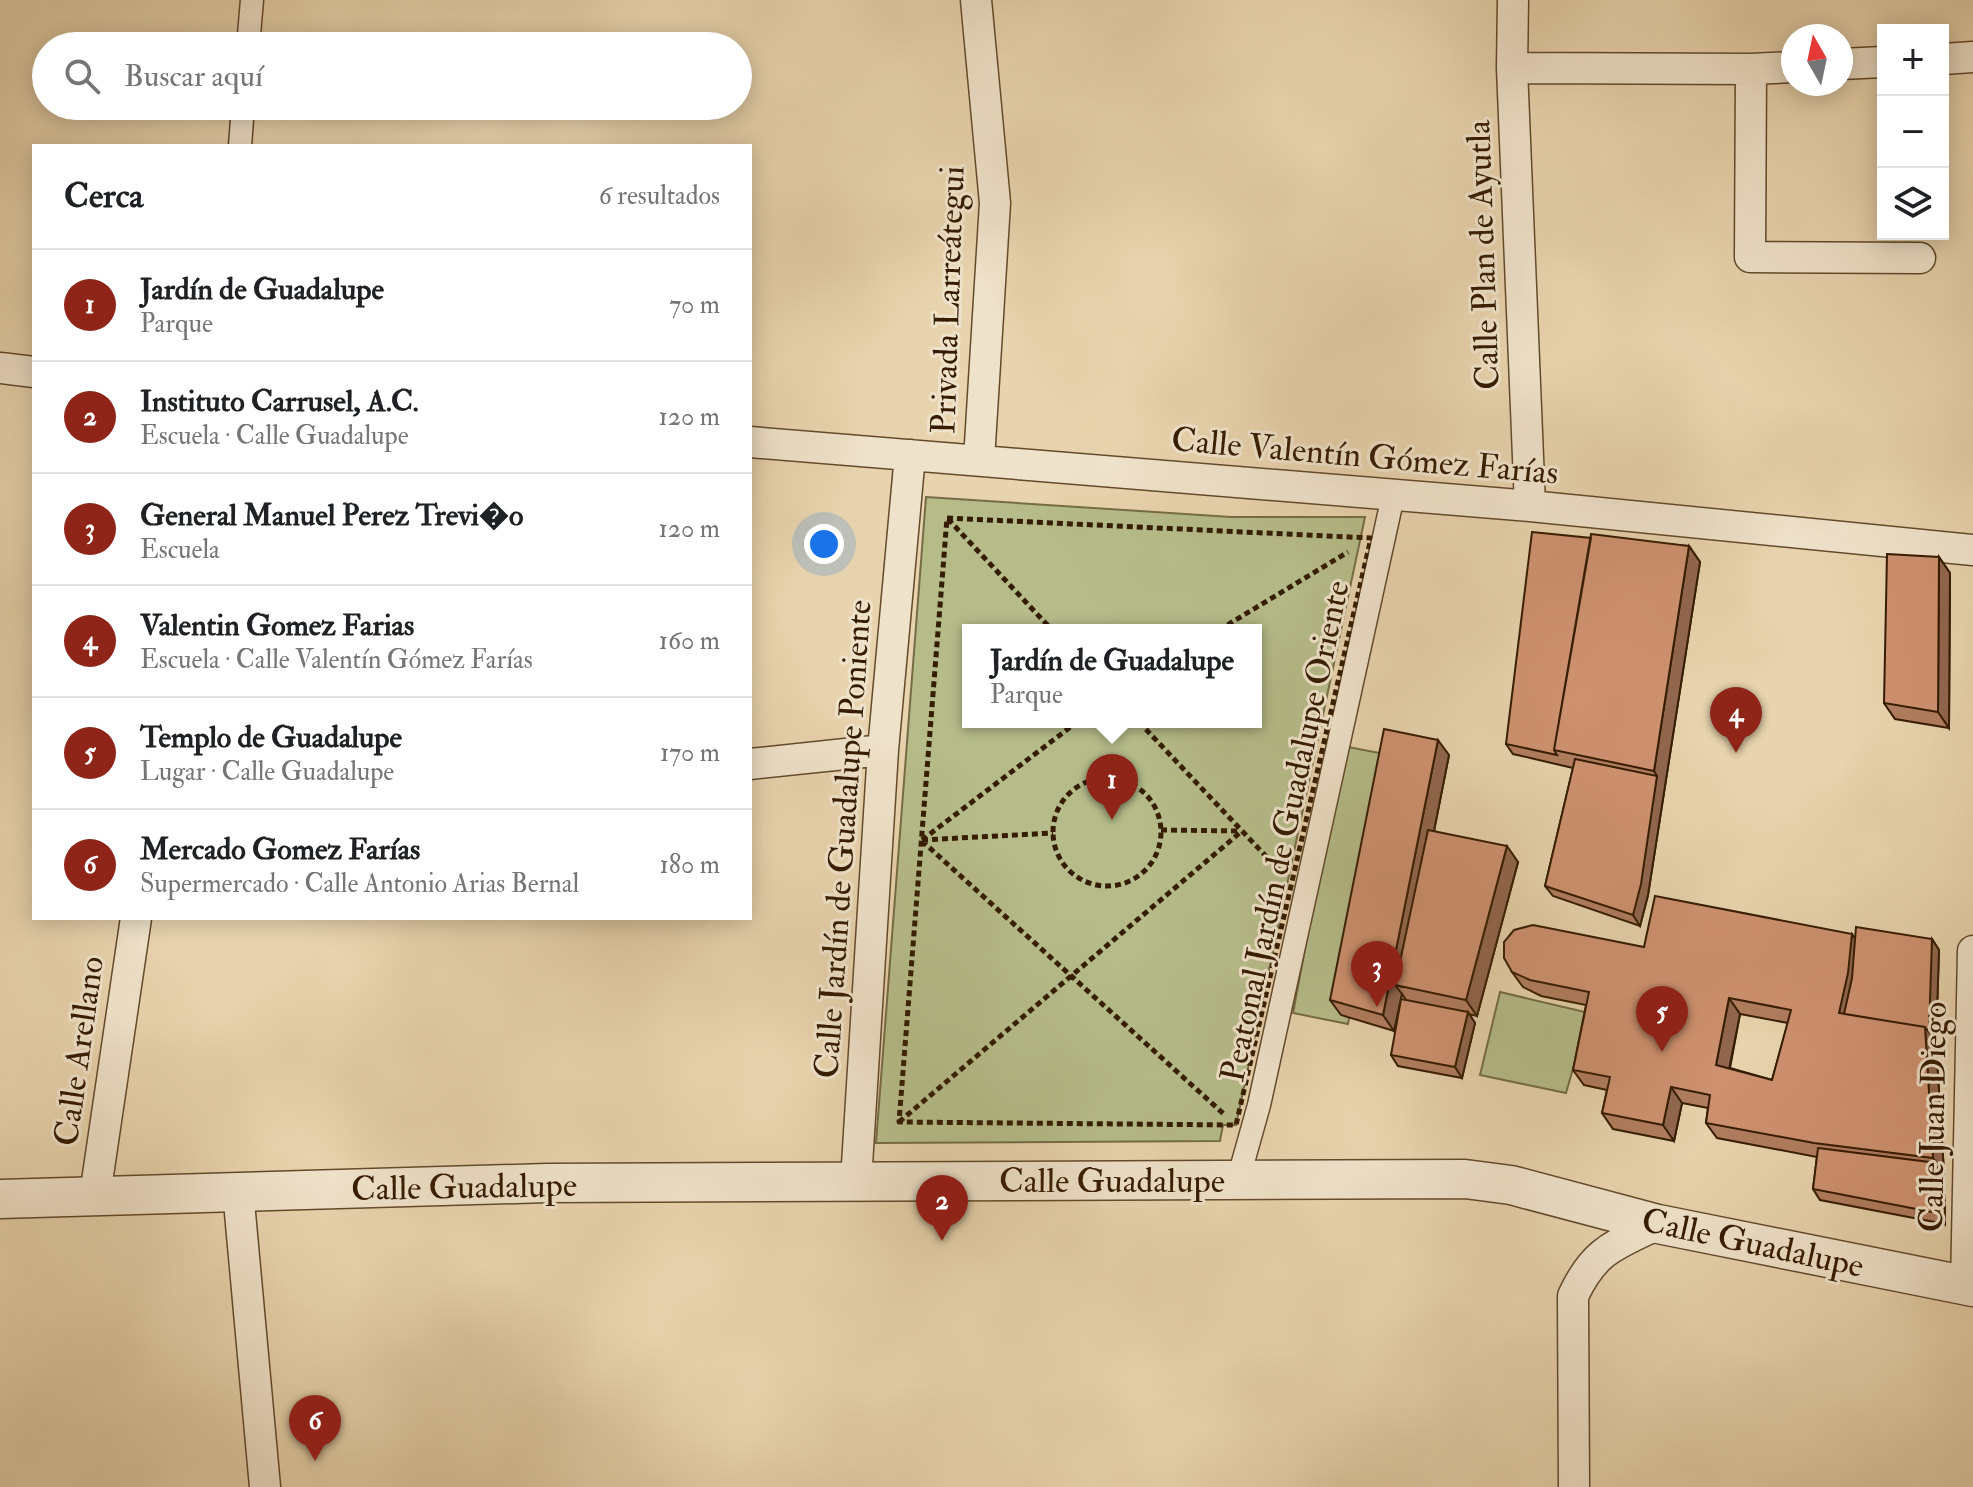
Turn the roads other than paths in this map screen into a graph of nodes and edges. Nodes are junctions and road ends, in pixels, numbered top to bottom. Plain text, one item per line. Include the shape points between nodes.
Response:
1 (252, 0) edge
2 (976, 0) edge
3 (1513, 0) edge
4 (249, 32) edge
5 (1973, 57) edge
6 (1949, 59) edge
7 (1877, 62) edge
8 (1853, 63) edge
9 (1512, 68) junction
10 (1781, 68) edge
11 (1751, 69) junction
12 (242, 120) edge
13 (240, 144) edge
14 (1920, 258) dead end
15 (0, 368) edge
16 (32, 372) edge
17 (752, 442) edge
18 (910, 455) junction
19 (979, 460) junction
20 (1393, 496) junction
21 (1530, 506) junction
22 (1973, 550) edge
23 (883, 750) junction
24 (752, 764) edge
25 (136, 920) edge
26 (1973, 951) edge
27 (1238, 1180) junction
28 (856, 1181) junction
29 (238, 1191) junction
30 (95, 1195) junction
31 (0, 1199) edge
32 (1658, 1224) junction
33 (1970, 1286) edge
34 (265, 1487) edge
35 (1574, 1487) edge

1 - 4 street
2 - 19 street, Privada Larreátegui via 995,203
3 - 9 street, Calle Plan de Ayutla
5 - 6 street
7 - 8 street
9 - 11 street
9 - 21 street, Calle Plan de Ayutla
10 - 11 street
11 - 14 street via 1750,257
12 - 13 street
15 - 16 street
17 - 18 street, Calle Valentín Gómez Farías
18 - 19 street, Calle Valentín Gómez Farías
18 - 23 street, Calle Jardín de Guadalupe Poniente
19 - 20 street, Calle Valentín Gómez Farías
20 - 21 street, Calle Valentín Gómez Farías
20 - 27 street, Peatonal Jardín de Guadalupe Oriente
21 - 22 street, Calle Valentín Gómez Farías
23 - 24 street
23 - 28 street, Calle Jardín de Guadalupe Poniente
25 - 30 street, Calle Arellano
26 - 33 street, Calle Juan Diego
27 - 28 street, Calle Guadalupe
27 - 32 street, Calle Guadalupe via 1465,1179 1511,1185
28 - 29 street, Calle Guadalupe
29 - 30 street, Calle Guadalupe
29 - 34 street
30 - 31 street, Calle Guadalupe
32 - 33 street, Calle Guadalupe
32 - 35 street via 1604,1251 1584,1272 1573,1296

